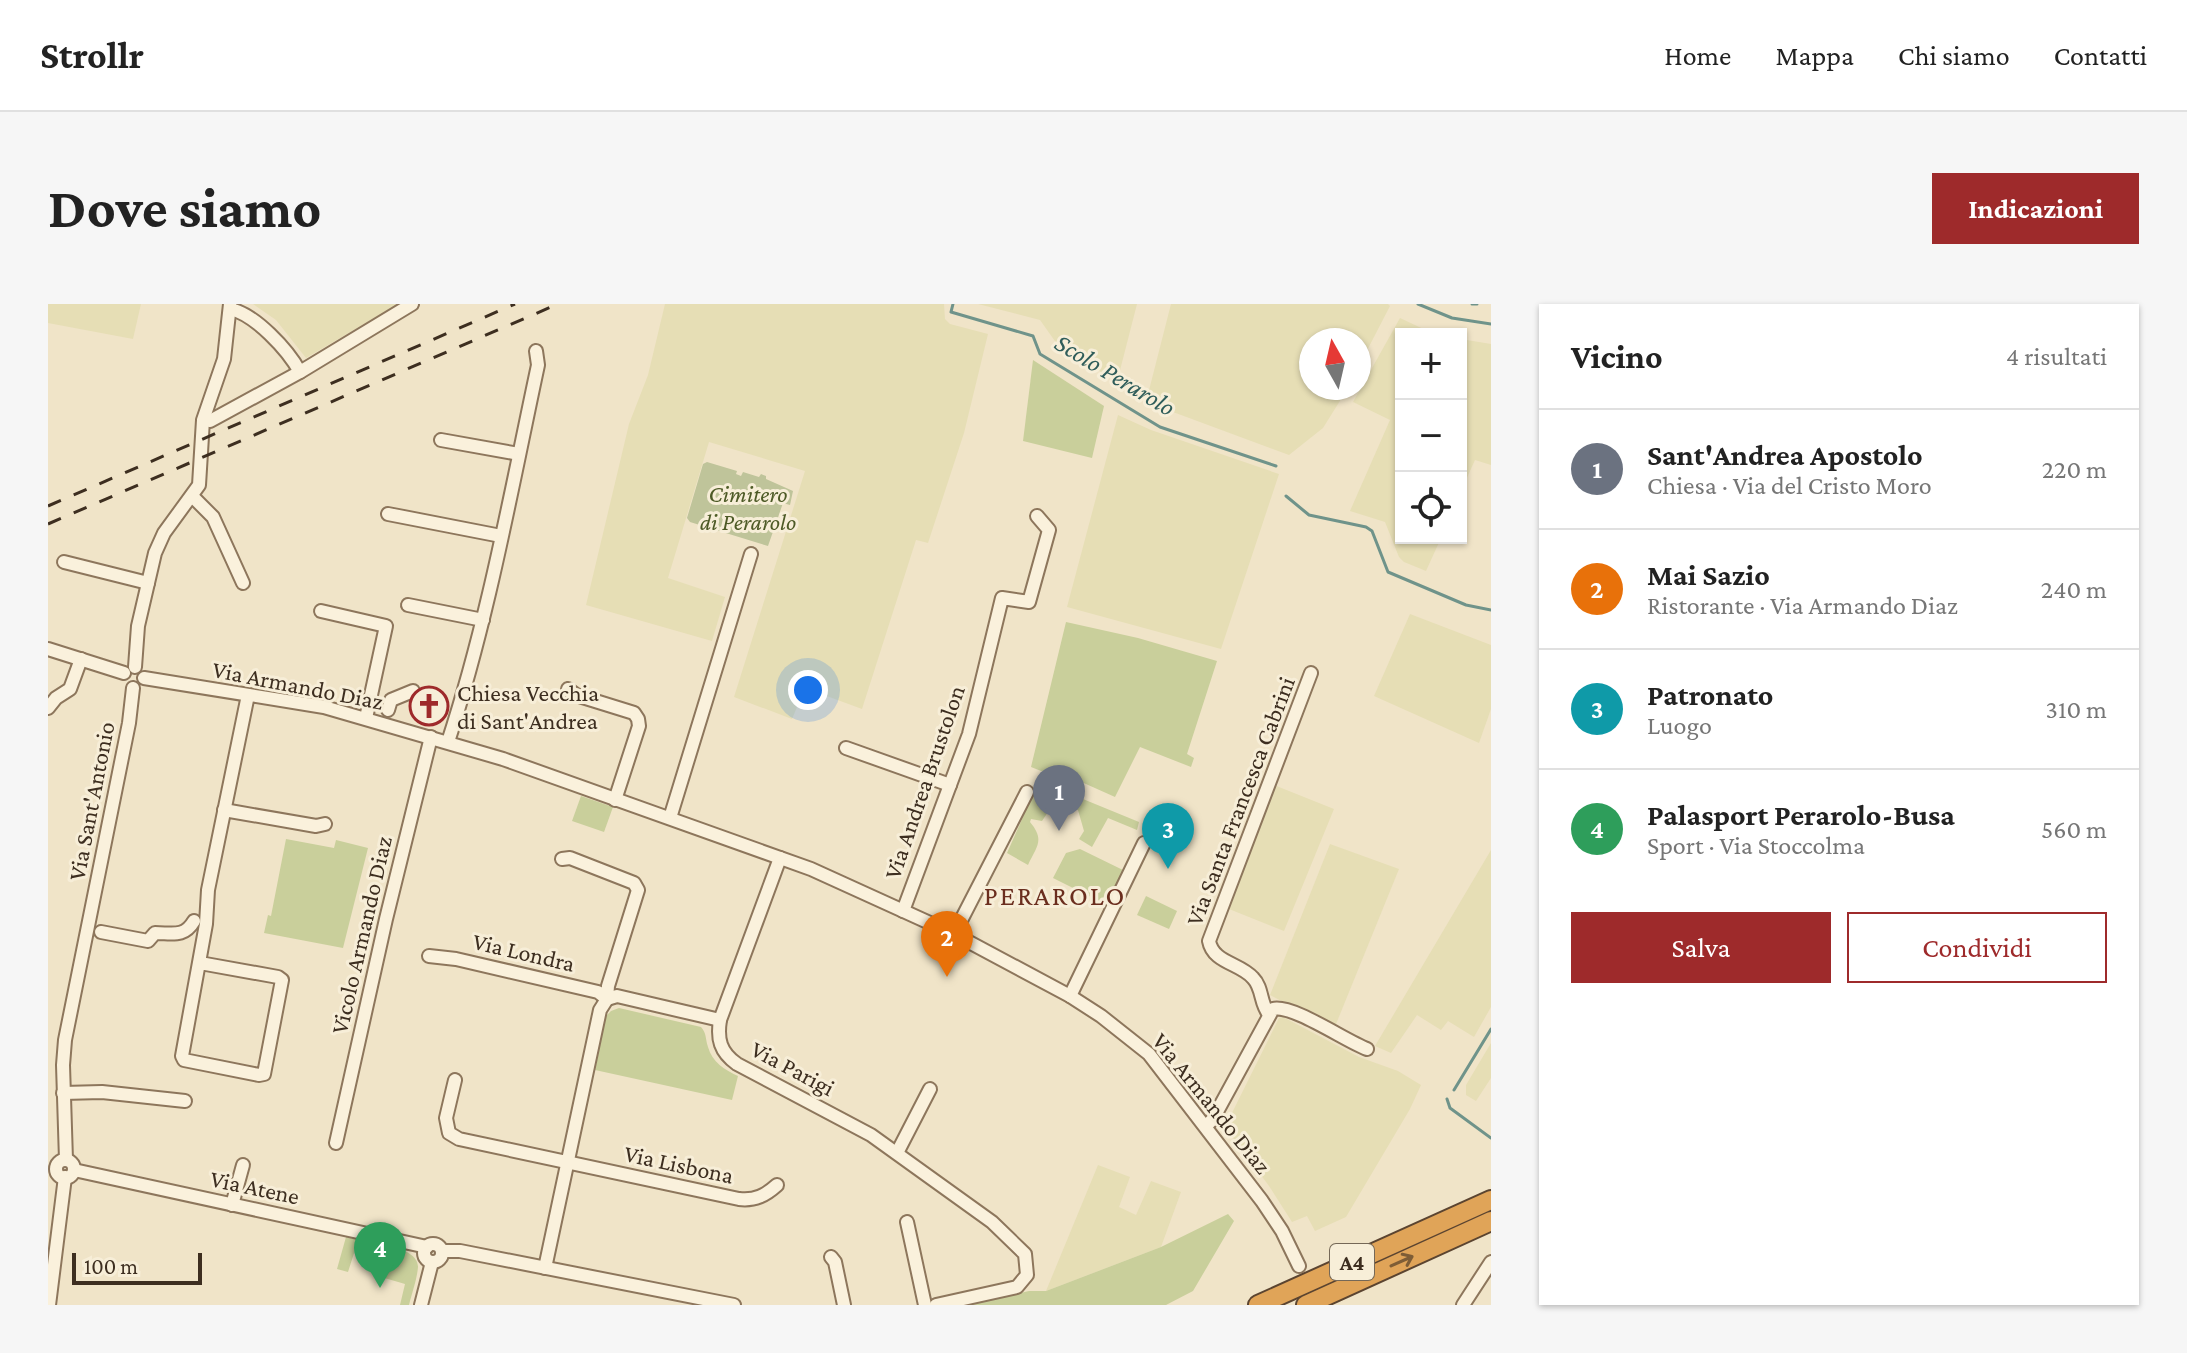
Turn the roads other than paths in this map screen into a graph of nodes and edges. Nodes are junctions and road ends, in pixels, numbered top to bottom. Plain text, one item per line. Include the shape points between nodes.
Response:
1 (412, 304) edge
2 (230, 306) edge
3 (536, 351) dead end
4 (300, 372) junction
5 (210, 421) dead end
6 (441, 440) dead end
7 (519, 454) junction
8 (192, 496) junction
9 (388, 514) dead end
10 (1037, 516) dead end
11 (501, 536) junction
12 (751, 554) dead end
13 (64, 562) dead end
14 (148, 583) junction
15 (243, 583) dead end
16 (988, 593) dead end
17 (1002, 598) junction
18 (408, 605) dead end
19 (321, 611) dead end
20 (483, 620) junction
21 (48, 649) edge
22 (81, 659) junction
23 (129, 670) junction
24 (1311, 673) dead end
25 (144, 678) junction
26 (133, 688) junction
27 (568, 689) dead end
28 (413, 691) dead end
29 (248, 695) junction
30 (375, 697) dead end
31 (48, 708) edge
32 (366, 718) junction
33 (431, 737) junction
34 (448, 742) junction
35 (846, 748) dead end
36 (950, 785) junction
37 (1027, 792) dead end
38 (615, 800) junction
39 (224, 810) junction
40 (670, 818) junction
41 (325, 824) dead end
42 (1144, 843) dead end
43 (780, 858) junction
44 (562, 859) dead end
45 (903, 911) junction
46 (194, 921) dead end
47 (101, 932) dead end
48 (954, 934) junction
49 (429, 956) dead end
50 (200, 963) junction
51 (1070, 996) junction
52 (607, 999) junction
53 (1269, 1014) junction
54 (720, 1020) junction
55 (1367, 1049) dead end
56 (455, 1080) dead end
57 (930, 1089) dead end
58 (63, 1093) junction
59 (185, 1101) dead end
60 (1206, 1126) junction
61 (336, 1143) dead end
62 (897, 1153) junction
63 (567, 1162) junction
64 (243, 1165) dead end
65 (62, 1168) edge
66 (777, 1185) dead end
67 (1491, 1200) edge
68 (232, 1205) junction
69 (1491, 1221) edge
70 (907, 1222) dead end
71 (427, 1247) junction
72 (442, 1251) junction
73 (831, 1257) dead end
74 (432, 1262) junction
75 (1299, 1266) dead end
76 (545, 1268) junction
77 (1489, 1270) edge
78 (725, 1304) edge
79 (49, 1305) edge
80 (421, 1305) edge
81 (844, 1305) edge
82 (925, 1305) edge
83 (936, 1305) edge
84 (1258, 1305) edge
85 (1306, 1305) edge
86 (1463, 1305) edge

1 - 4 street
2 - 4 street via 273,337
2 - 8 street via 222,367 203,420 199,485
3 - 7 street via 538,365
4 - 5 street
6 - 7 street
7 - 11 street
8 - 14 street via 160,541
8 - 15 street via 213,517
9 - 11 street
10 - 17 street via 1049,530 1029,602
11 - 20 street
12 - 40 street
13 - 14 street
14 - 23 street
16 - 17 street
17 - 36 street, Via Andrea Brustolon via 969,734
18 - 20 street
19 - 32 street via 386,626
20 - 34 street
21 - 22 street
22 - 23 street
22 - 31 street via 70,689
23 - 25 street via 142,671
23 - 26 street via 124,683
24 - 53 street, Via Santa Francesca Cabrini via 1209,941 1213,952 1252,976
25 - 26 street
25 - 29 street, Via Armando Diaz
26 - 58 street, Via Sant'Antonio via 65,1040
27 - 38 street via 638,719
28 - 30 street via 390,705
29 - 32 street, Via Armando Diaz
29 - 39 street
32 - 33 street, Via Armando Diaz
33 - 34 street, Via Armando Diaz
33 - 61 street, Vicolo Armando Diaz
34 - 38 street, Via Armando Diaz
35 - 36 street
36 - 45 street, Via Andrea Brustolon
37 - 48 street
38 - 40 street, Via Armando Diaz
39 - 41 street
39 - 50 street
40 - 43 street, Via Armando Diaz
42 - 51 street
43 - 45 street, Via Armando Diaz
43 - 54 street
44 - 52 street via 624,877 637,886
45 - 48 street, Via Armando Diaz
46 - 47 street via 185,932 155,933 148,941
48 - 51 street, Via Armando Diaz
49 - 52 street, Via Londra via 598,992
50 - 50 street via 183,1059 264,1074 282,980
51 - 60 street, Via Armando Diaz via 1149,1054
52 - 54 street, Via Londra via 617,996
52 - 63 street via 600,1010
53 - 55 street via 1287,1008
53 - 60 street
54 - 62 street, Via Parigi via 720,1045 731,1060
56 - 63 street, Via Lisbona via 445,1124 451,1136
57 - 62 street
58 - 59 street
58 - 65 street, Via Sant'Antonio
60 - 75 street, Via Armando Diaz via 1282,1231
62 - 83 street, Via Parigi via 1025,1254 1028,1270 1017,1287
63 - 66 street, Via Lisbona via 746,1200
63 - 76 street
64 - 68 street
65 - 68 street, Via Atene
65 - 79 street, Via Sant'Antonio
67 - 84 highway, A4
68 - 71 street, Via Atene
85 -> 69 highway, A4
70 - 82 street
71 - 72 street, Via Atene via 435,1244
71 - 74 street via 425,1256
72 - 74 street
72 - 76 street, Via Atene
73 - 81 street
74 - 80 street
76 - 78 street, Via Atene
77 - 86 street

